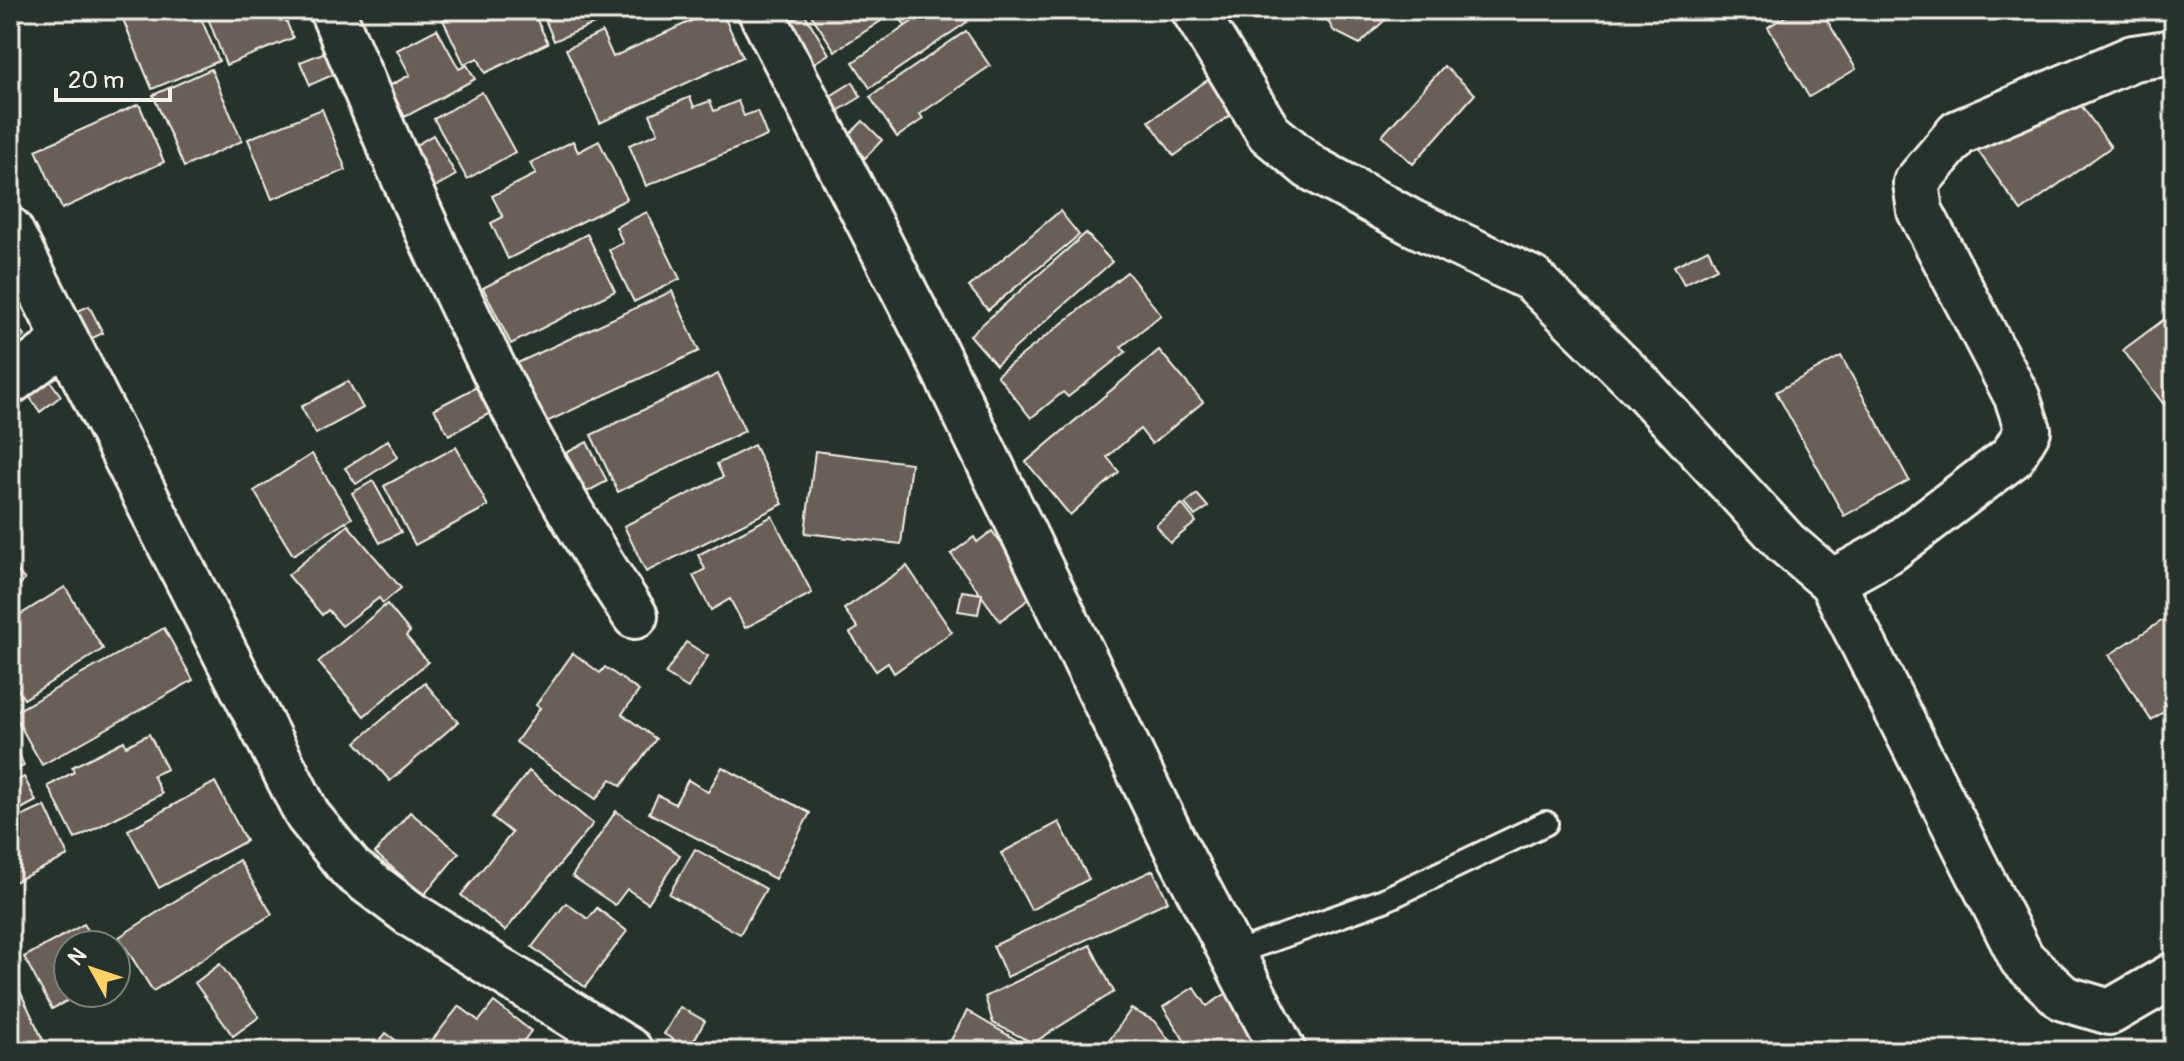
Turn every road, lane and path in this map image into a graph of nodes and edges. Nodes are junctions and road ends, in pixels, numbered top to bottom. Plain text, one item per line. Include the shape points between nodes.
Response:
1 (332, 10) edge
2 (760, 10) edge
3 (1194, 10) edge
4 (2174, 52) edge
5 (10, 230) edge
6 (66, 340) junction
7 (10, 382) edge
8 (1832, 582) junction
9 (635, 616) dead end
10 (1546, 823) dead end
11 (1235, 953) junction
12 (2174, 975) edge
13 (630, 1051) edge
14 (1283, 1051) edge

1 - 9 street via 423,224 579,530
2 - 11 street via 932,345 1174,843
3 - 8 street via 1269,133 1310,167 1532,279 1643,388 1786,543
4 - 8 street via 2133,58 1958,133 1916,183 1920,211 2017,397 2028,430 2012,457 1888,551
5 - 6 street
6 - 7 street
6 - 13 street via 308,816 351,869 412,915
8 - 12 street via 2022,959 2063,998 2110,1012
10 - 11 lane via 1384,900
11 - 14 street

